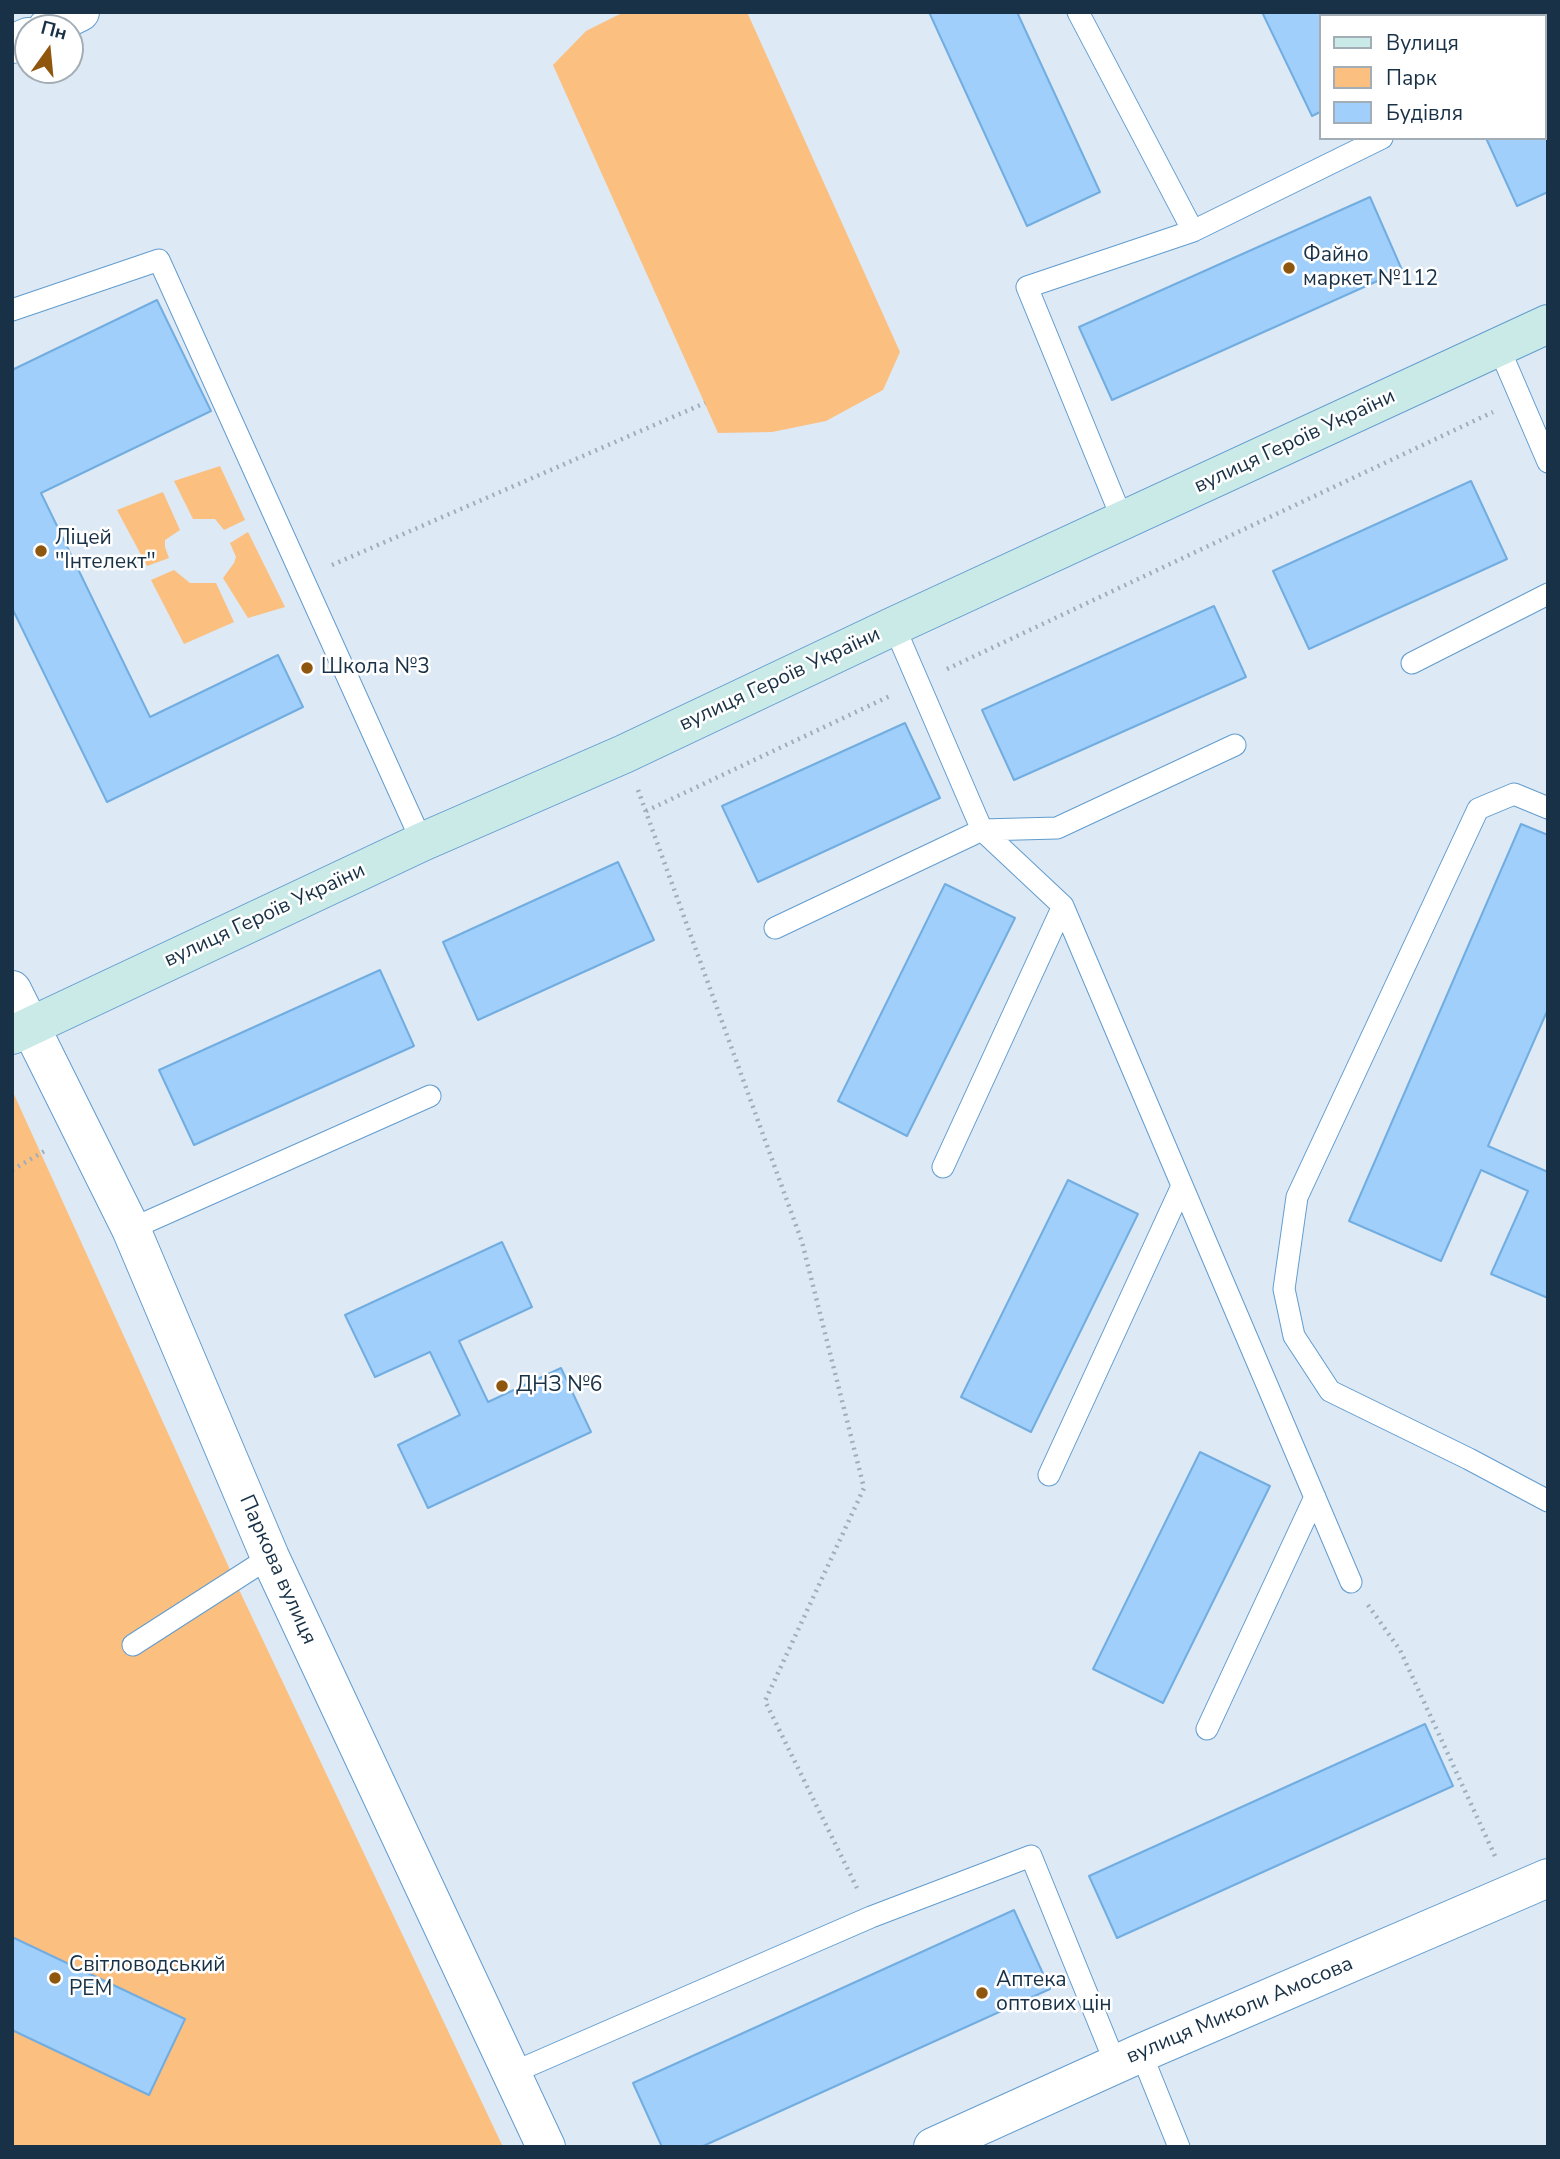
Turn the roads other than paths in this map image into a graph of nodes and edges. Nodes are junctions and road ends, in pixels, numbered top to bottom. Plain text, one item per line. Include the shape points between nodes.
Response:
1 (1078, 12) edge
2 (1378, 140) edge
3 (1193, 230) junction
4 (12, 310) edge
5 (1548, 324) edge
6 (1499, 348) junction
7 (1548, 462) edge
8 (1123, 521) junction
9 (1548, 594) edge
10 (894, 626) junction
11 (1412, 663) dead end
12 (1234, 745) dead end
13 (1548, 808) edge
14 (982, 830) junction
15 (422, 842) junction
16 (1063, 906) junction
17 (775, 928) dead end
18 (12, 990) edge
19 (21, 1031) edge
20 (430, 1096) dead end
21 (943, 1167) dead end
22 (1182, 1186) junction
23 (131, 1229) junction
24 (1049, 1475) dead end
25 (1315, 1497) junction
26 (1548, 1502) edge
27 (270, 1557) junction
28 (1352, 1582) road end
29 (133, 1645) dead end
30 (1207, 1729) dead end
31 (1548, 1878) edge
32 (1129, 2059) junction
33 (512, 2073) junction
34 (546, 2147) edge
35 (933, 2147) edge
36 (1179, 2147) edge

1 - 3 lane
2 - 3 lane
3 - 8 lane via 1027,288
4 - 15 lane via 159,260
5 - 6 main road, вулиця Героїв України
6 - 7 lane
6 - 8 main road, вулиця Героїв України
8 - 10 main road, вулиця Героїв України
9 - 11 lane
10 - 14 lane
10 - 15 main road, вулиця Героїв України via 624,754
12 - 14 lane via 1057,828
13 - 26 lane via 1514,794 1478,809 1297,1197 1283,1289 1294,1336 1330,1391
14 - 16 lane
14 - 17 lane
15 - 19 main road, вулиця Героїв України
16 - 21 lane
16 - 22 lane
18 - 19 street, Паркова вулиця
19 - 23 street, Паркова вулиця
20 - 23 lane
22 - 24 lane
22 - 25 lane
23 - 27 street, Паркова вулиця
25 - 28 lane
25 - 30 lane
27 - 29 lane
27 - 33 street, Паркова вулиця
31 - 32 street, вулиця Миколи Амосова
32 - 33 lane via 1031,1856 871,1917
32 - 35 street, вулиця Миколи Амосова
32 - 36 lane
33 - 34 street, Паркова вулиця

